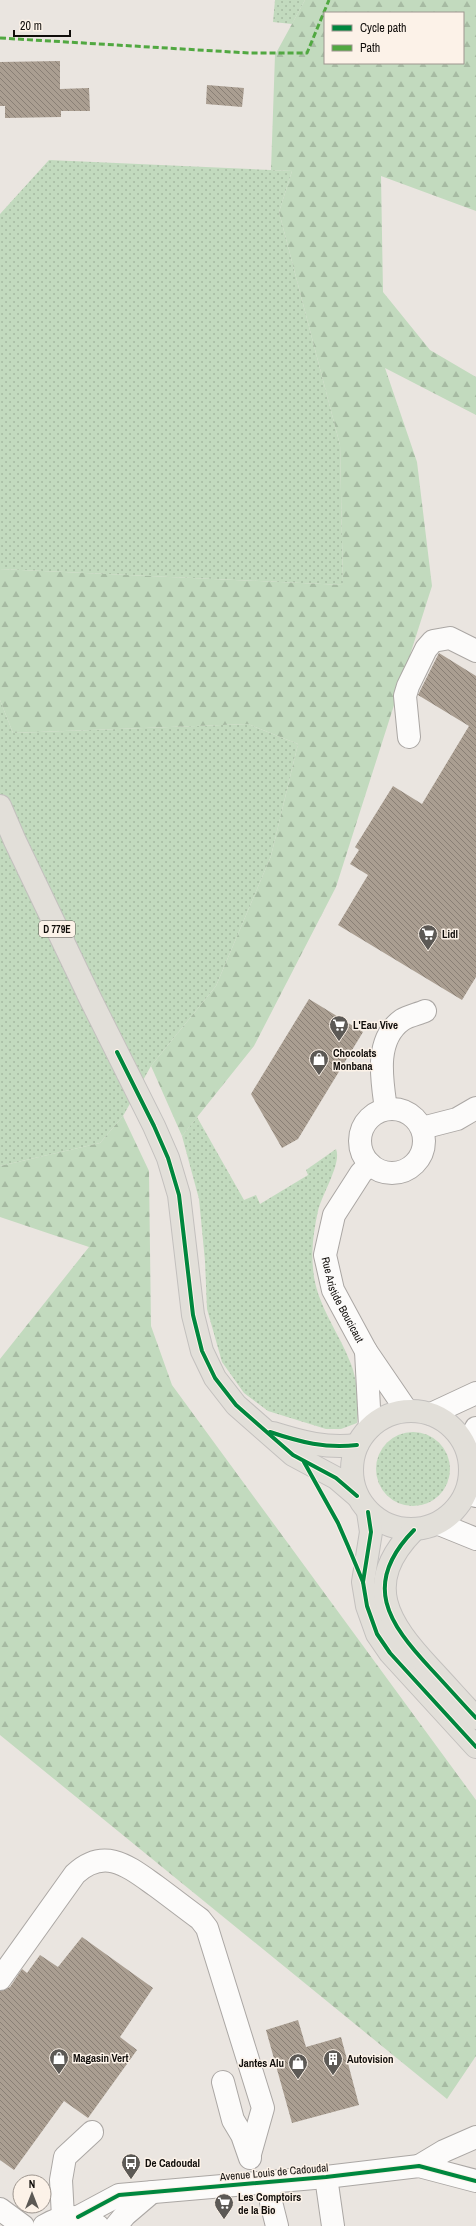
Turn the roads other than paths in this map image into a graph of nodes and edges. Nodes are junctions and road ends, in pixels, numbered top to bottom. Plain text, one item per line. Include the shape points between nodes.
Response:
1 (476, 651) edge
2 (409, 737) dead end
3 (0, 806) edge
4 (425, 1011) dead end
5 (476, 1108) edge
6 (386, 1109) junction
7 (422, 1128) junction
8 (370, 1164) junction
9 (366, 1351) junction
10 (476, 1393) edge
11 (408, 1411) junction
12 (431, 1414) junction
13 (370, 1428) junction
14 (476, 1428) edge
15 (266, 1430) junction
16 (357, 1446) junction
17 (467, 1449) junction
18 (473, 1491) edge
19 (363, 1504) junction
20 (439, 1524) junction
21 (414, 1530) junction
22 (476, 1539) edge
23 (476, 1718) edge
24 (476, 1747) edge
25 (0, 1979) edge
26 (223, 2082) dead end
27 (92, 2132) dead end
28 (476, 2137) edge
29 (250, 2154) junction
30 (419, 2166) junction
31 (326, 2177) junction
32 (476, 2181) edge
33 (260, 2183) junction
34 (152, 2192) junction
35 (0, 2209) edge
36 (71, 2217) junction
37 (23, 2226) edge
38 (44, 2226) edge
39 (98, 2226) edge
40 (116, 2226) edge
41 (277, 2226) edge
42 (333, 2226) edge

1 - 2 street via 450,638 433,641 426,649 405,696
3 - 15 main road, D 779E via 168,1158 179,1195 193,1314 202,1352 215,1378 236,1405
4 - 6 street via 402,1020 389,1033 382,1056
5 - 7 street via 457,1119
6 - 7 street via 407,1112
6 - 8 street via 369,1118 360,1135 363,1155
7 - 8 street via 423,1148 412,1166 400,1172 386,1172
8 - 9 street, Rue Aristide Boucicaut via 360,1173 334,1215 325,1255 333,1290
9 - 11 street, Rue Aristide Boucicaut
9 - 13 street, Rue Aristide Boucicaut
10 - 12 street
11 - 12 main road
11 - 13 main road via 387,1416
12 - 17 main road via 446,1422 459,1434
13 - 16 main road
14 - 17 street
15 - 16 main road, D 779E via 305,1443 336,1448
15 - 19 main road, D 779E via 293,1455 336,1478
16 - 19 main road via 352,1462 352,1479
17 - 18 main road
18 - 20 main road
19 - 21 main road via 389,1526
19 - 24 main road via 371,1532 363,1582 367,1606 377,1634 390,1653
20 - 21 main road
20 - 22 street
21 - 23 main road via 401,1543 391,1561 385,1589 386,1604 394,1624 406,1642
25 - 29 street via 75,1874 84,1866 105,1860 126,1865 200,1919 207,1928 263,2108
26 - 29 street via 233,2120
27 - 36 street via 65,2157 61,2180
28 - 30 street, Avenue Louis de Cadoudal via 444,2151
29 - 33 street
30 - 31 street, Avenue Louis de Cadoudal
30 - 32 street, Avenue Louis de Cadoudal
31 - 33 street, Avenue Louis de Cadoudal
31 - 42 street
33 - 34 street, Avenue Louis de Cadoudal
33 - 41 street via 271,2202
34 - 36 street, Avenue Louis de Cadoudal via 119,2195
34 - 40 street
35 - 37 street
36 - 38 street, Avenue Louis de Cadoudal
36 - 39 street via 90,2220

